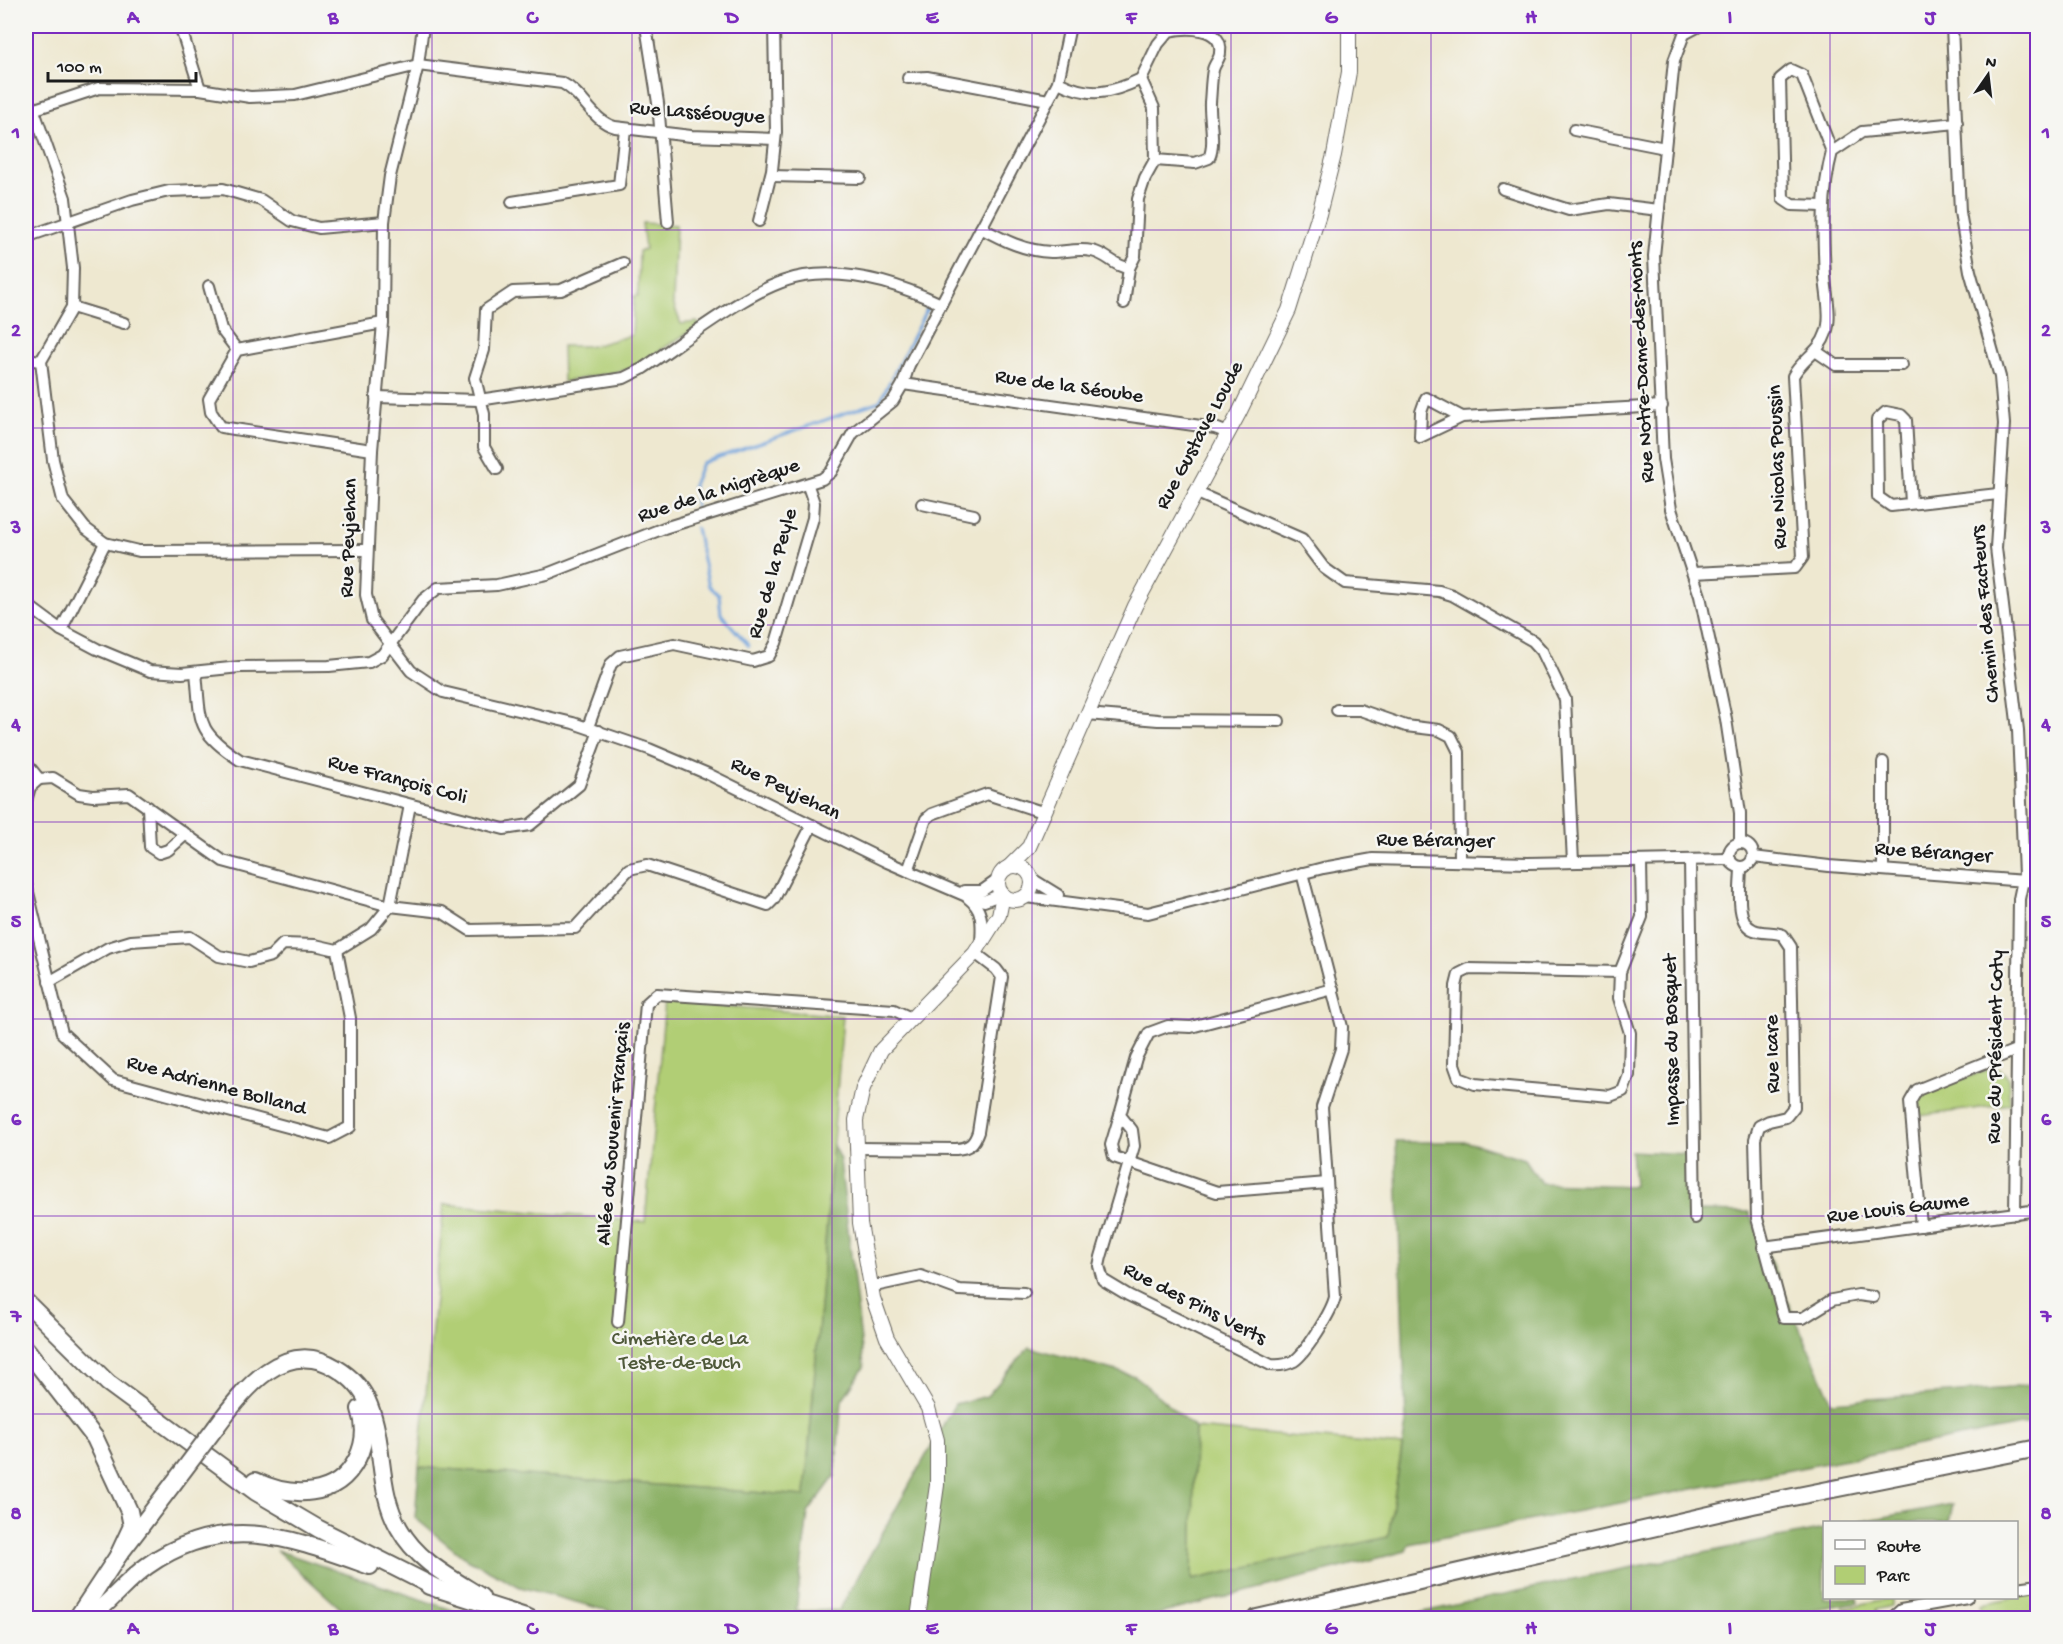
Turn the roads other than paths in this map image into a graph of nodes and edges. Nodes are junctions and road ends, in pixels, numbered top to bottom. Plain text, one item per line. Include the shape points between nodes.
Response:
1 (180, 26) edge
2 (423, 26) edge
3 (646, 26) edge
4 (774, 26) edge
5 (1070, 26) edge
6 (1349, 26) edge
7 (1699, 26) edge
8 (1952, 26) edge
9 (418, 65) junction
10 (908, 78) dead end
11 (1141, 79) junction
12 (1058, 82) junction
13 (200, 89) junction
14 (1048, 100) junction
15 (29, 110) edge
16 (1957, 123) junction
17 (625, 129) junction
18 (1574, 130) dead end
19 (660, 133) junction
20 (775, 139) junction
21 (1665, 148) junction
22 (1832, 152) junction
23 (1155, 160) junction
24 (771, 176) junction
25 (860, 178) dead end
26 (1503, 189) dead end
27 (512, 202) dead end
28 (1824, 206) junction
29 (1659, 210) junction
30 (68, 221) junction
31 (759, 221) dead end
32 (384, 222) junction
33 (668, 222) dead end
34 (981, 228) junction
35 (26, 237) edge
36 (623, 263) dead end
37 (1129, 268) junction
38 (209, 286) dead end
39 (1124, 303) dead end
40 (941, 304) junction
41 (72, 307) junction
42 (124, 323) dead end
43 (383, 323) junction
44 (237, 350) junction
45 (1817, 352) junction
46 (26, 359) edge
47 (41, 361) junction
48 (1902, 364) dead end
49 (903, 384) junction
50 (376, 397) junction
51 (479, 400) junction
52 (1662, 406) junction
53 (1462, 417) dead end
54 (1228, 433) junction
55 (372, 450) junction
56 (497, 469) dead end
57 (808, 486) junction
58 (1195, 492) junction
59 (1998, 494) junction
60 (1911, 503) junction
61 (922, 504) dead end
62 (974, 515) dead end
63 (105, 543) junction
64 (367, 550) junction
65 (1693, 573) junction
66 (26, 604) edge
67 (61, 630) junction
68 (390, 645) junction
69 (196, 672) junction
70 (1337, 710) dead end
71 (1087, 714) junction
72 (1279, 721) dead end
73 (593, 729) junction
74 (1883, 762) dead end
75 (26, 763) edge
76 (39, 779) junction
77 (26, 801) edge
78 (410, 805) junction
79 (148, 807) junction
80 (1045, 813) junction
81 (812, 825) junction
82 (186, 834) junction
83 (1740, 843) junction
84 (1029, 847) junction
85 (1753, 857) junction
86 (1730, 859) junction
87 (1460, 861) junction
88 (1690, 861) junction
89 (1573, 862) junction
90 (1641, 862) junction
91 (1010, 867) junction
92 (1742, 867) junction
93 (1883, 870) junction
94 (908, 871) junction
95 (1302, 873) junction
96 (1031, 876) junction
97 (999, 879) junction
98 (2022, 880) junction
99 (2037, 882) edge
100 (26, 884) edge
101 (952, 889) junction
102 (1003, 894) junction
103 (1025, 897) junction
104 (1075, 903) junction
105 (390, 906) junction
106 (999, 915) junction
107 (978, 948) junction
108 (337, 951) junction
109 (1620, 972) junction
110 (49, 982) junction
111 (1333, 989) junction
112 (911, 1018) junction
113 (2016, 1050) junction
114 (1120, 1115) junction
115 (856, 1148) junction
116 (1129, 1163) junction
117 (1327, 1183) junction
118 (2037, 1210) edge
119 (2015, 1214) junction
120 (1695, 1218) dead end
121 (1921, 1226) junction
122 (1763, 1247) junction
123 (870, 1287) junction
124 (1024, 1293) dead end
125 (1873, 1297) dead end
126 (26, 1302) edge
127 (618, 1322) dead end
128 (26, 1348) edge
129 (219, 1429) junction
130 (2037, 1448) edge
131 (2037, 1455) edge
132 (1997, 1457) junction
133 (214, 1461) junction
134 (176, 1486) junction
135 (118, 1556) junction
136 (2037, 1585) edge
137 (2018, 1588) edge
138 (438, 1589) junction
139 (1962, 1599) edge
140 (502, 1611) junction
141 (77, 1618) edge
142 (87, 1618) edge
143 (529, 1618) edge
144 (918, 1618) edge
145 (1257, 1618) edge
146 (1892, 1618) edge

1 - 13 street
2 - 9 street, Rue Peyjehan
3 - 19 street
4 - 20 street
5 - 12 street, Rue de la Migrèque
6 - 54 street, Rue Gustave Loude via 1344,106 1317,221 1289,310
7 - 21 street, Rue Notre-Dame-des-Monts via 1684,34 1674,61
8 - 16 street, Chemin des Facteurs
9 - 13 street via 295,94 250,97
9 - 17 street, Rue Lasséougue via 562,83 576,91 604,122
9 - 32 street, Rue Peyjehan via 390,176
10 - 14 street via 927,77
11 - 12 street via 1110,92 1077,91
11 - 23 street via 1154,108
11 - 23 street via 1161,38 1169,31 1206,31 1218,40 1220,54 1213,67 1209,158 1195,163
12 - 14 street, Rue de la Migrèque
13 - 15 street via 99,88
14 - 34 street, Rue de la Migrèque
15 - 30 street via 65,198
16 - 22 street via 1862,132
16 - 59 street, Chemin des Facteurs via 1960,212 1970,271 2000,377 2004,424
17 - 19 street, Rue Lasséougue
17 - 27 street via 619,185
18 - 21 street
19 - 20 street, Rue Lasséougue
19 - 33 street
20 - 24 street
21 - 29 street, Rue Notre-Dame-des-Monts
22 - 28 street, Rue Nicolas Poussin via 1824,180
22 - 28 street via 1802,75 1791,70 1780,79 1783,199 1792,206
23 - 37 street via 1138,199 1135,256
24 - 25 street
24 - 31 street
26 - 29 street via 1569,210 1608,204
28 - 45 street, Rue Nicolas Poussin via 1828,331
29 - 52 street, Rue Notre-Dame-des-Monts via 1654,256
30 - 32 street via 169,191 223,189 261,200 292,220 319,228
30 - 35 street
30 - 41 street
32 - 43 street, Rue Peyjehan
34 - 37 street via 1016,245 1052,252 1092,251 1107,256 1121,268
34 - 40 street, Rue de la Migrèque
36 - 51 street via 561,291 513,292 489,306 484,315 484,350 476,378
37 - 39 street
38 - 44 street via 220,329
40 - 49 street, Rue de la Migrèque
40 - 51 street via 879,281 838,275 803,276 750,298 631,375
41 - 42 street
41 - 47 street
43 - 44 street
43 - 50 street, Rue Peyjehan
44 - 55 street via 209,399 211,412 221,427
45 - 48 street via 1836,365
45 - 65 street, Rue Nicolas Poussin via 1799,364 1793,376 1803,557 1795,568
46 - 47 street
47 - 63 street via 53,460 63,500 85,528
49 - 54 street, Rue de la Séoube via 1215,428
49 - 57 street, Rue de la Migrèque via 893,401 853,433 831,472
50 - 51 street
50 - 55 street, Rue Peyjehan
51 - 56 street via 484,414 484,447
52 - 53 street
52 - 65 street, Rue Notre-Dame-des-Monts via 1668,491
54 - 58 street, Rue Gustave Loude
55 - 64 street, Rue Peyjehan
57 - 68 street, Rue de la Migrèque via 664,528 547,574 497,585 438,588 423,600
57 - 73 street, Rue de la Peyle via 813,498 813,518 769,656 753,661 674,644 621,656 611,664
58 - 71 street, Rue Gustave Loude via 1135,606
58 - 89 street via 1302,539 1323,568 1338,580 1452,595 1533,641 1542,651 1565,699
59 - 60 street
59 - 98 street, Chemin des Facteurs via 1996,548 2018,730
60 - 60 street via 1891,506 1878,497 1876,420 1886,412 1906,420
61 - 62 street
63 - 64 street via 139,551
63 - 67 street
64 - 68 street, Rue Peyjehan via 366,606
65 - 83 street, Rue Notre-Dame-des-Monts via 1726,719 1740,813
66 - 67 street, Rue de la Migrèque
67 - 69 street, Rue de la Migrèque via 137,667 159,672
68 - 69 street, Rue de la Migrèque via 379,658 369,662
68 - 73 street, Rue Peyjehan via 416,676 448,695
69 - 78 street, Rue François Coli via 201,726 217,745 240,760
70 - 87 street via 1360,710 1451,736 1459,752
71 - 72 street via 1158,720
71 - 80 street, Rue Gustave Loude
73 - 78 street, Rue François Coli via 579,785 530,825 504,830
73 - 81 street, Rue Peyjehan via 676,759
74 - 93 street
75 - 76 street
76 - 77 street via 30,787
76 - 79 street via 53,778 79,794 129,794
78 - 105 street
79 - 82 street
79 - 82 street via 150,848 159,853 168,850
80 - 84 street, Rue Gustave Loude
80 - 94 street via 987,794 932,814 926,819
81 - 94 street, Rue Peyjehan
81 - 105 street via 768,905 647,865 629,869 576,928 470,930 442,912
82 - 105 street via 223,861
83 - 85 street via 1750,847
83 - 86 street via 1731,849
84 - 91 street, Rue Gustave Loude
84 - 96 street, Rue Gustave Loude
85 - 92 street via 1750,864
85 - 93 street, Rue Béranger
86 - 88 street, Rue Béranger
86 - 92 street
87 - 89 street, Rue Béranger
87 - 95 street, Rue Béranger via 1373,859
88 - 90 street, Rue Béranger
88 - 120 street, Impasse du Bosquet
89 - 90 street, Rue Béranger
90 - 109 street via 1642,917
91 - 96 street via 1020,867
91 - 97 street
92 - 122 street, Rue Icare via 1745,924 1756,931 1783,935 1791,947 1795,1101 1786,1118 1764,1122 1756,1132 1755,1202
93 - 98 street, Rue Béranger
94 - 101 street, Rue Peyjehan
95 - 104 street, Rue Béranger via 1148,913
95 - 111 street, Rue des Pins Verts
96 - 103 street via 1031,890
96 - 104 street, Rue Béranger via 1046,890
97 - 101 street, Rue Peyjehan via 979,892
97 - 102 street
98 - 99 street, Rue Béranger
98 - 113 street, Rue du Président Coty
100 - 110 street, Rue Adrienne Bolland
101 - 102 street, Rue Peyjehan via 979,901
101 - 107 street, Rue Peyjehan via 978,908 982,924
102 - 103 street via 1013,900
102 - 106 street
103 - 104 street, Rue Béranger
103 - 106 street
105 - 108 street via 371,929
106 - 107 street
107 - 112 street
107 - 115 street via 1002,981 973,1143 956,1149
108 - 110 street via 315,945 283,944 272,956 249,962 219,956 190,937 131,941 108,948
108 - 110 street, Rue Adrienne Bolland via 350,1018 350,1127 329,1138 113,1080 62,1033
109 - 109 street via 1619,998 1630,1033 1629,1075 1623,1091 1610,1096 1475,1084 1459,1078 1454,1064 1459,974 1469,969
111 - 114 street via 1191,1027 1168,1026 1149,1033 1136,1059
111 - 117 street, Rue des Pins Verts via 1342,1037 1322,1107
112 - 115 street via 888,1041 873,1064 858,1110
112 - 127 street, Allée du Souvenir Français via 894,1010 657,994 646,1004
113 - 119 street, Rue du Président Coty
113 - 121 street via 1917,1090 1910,1102
114 - 116 street, Rue des Pins Verts via 1134,1138
114 - 116 street via 1111,1151 1119,1161
115 - 123 street via 860,1223
116 - 117 street via 1217,1192
116 - 117 street, Rue des Pins Verts via 1099,1266 1103,1280 1271,1365 1284,1365 1298,1357 1334,1304
118 - 119 street, Rue Louis Gaume
119 - 121 street, Rue Louis Gaume
121 - 122 street, Rue Louis Gaume
122 - 125 street, Rue Icare via 1784,1318 1803,1318 1832,1300
123 - 124 street via 921,1276 959,1290
123 - 144 street via 881,1325 924,1400 937,1440 937,1485
126 - 133 main road via 108,1383
128 - 135 main road via 95,1438 129,1511 132,1526
129 - 133 main road via 273,1376 307,1368 325,1373 346,1388 359,1405 364,1426 361,1450 353,1467 332,1486 315,1491 274,1490
129 - 134 main road, bridge
129 - 140 main road via 253,1381 270,1368 308,1359 333,1366 351,1378 368,1403 390,1510 410,1545 422,1558
130 - 132 main road
131 - 132 main road
132 - 145 main road via 1753,1505
133 - 138 main road via 256,1492 319,1529
134 - 135 main road
134 - 142 main road
135 - 141 main road
136 - 137 street
138 - 140 main road
138 - 142 main road via 313,1544 235,1532 204,1538 158,1560
139 - 146 street via 1901,1610
140 - 143 main road

